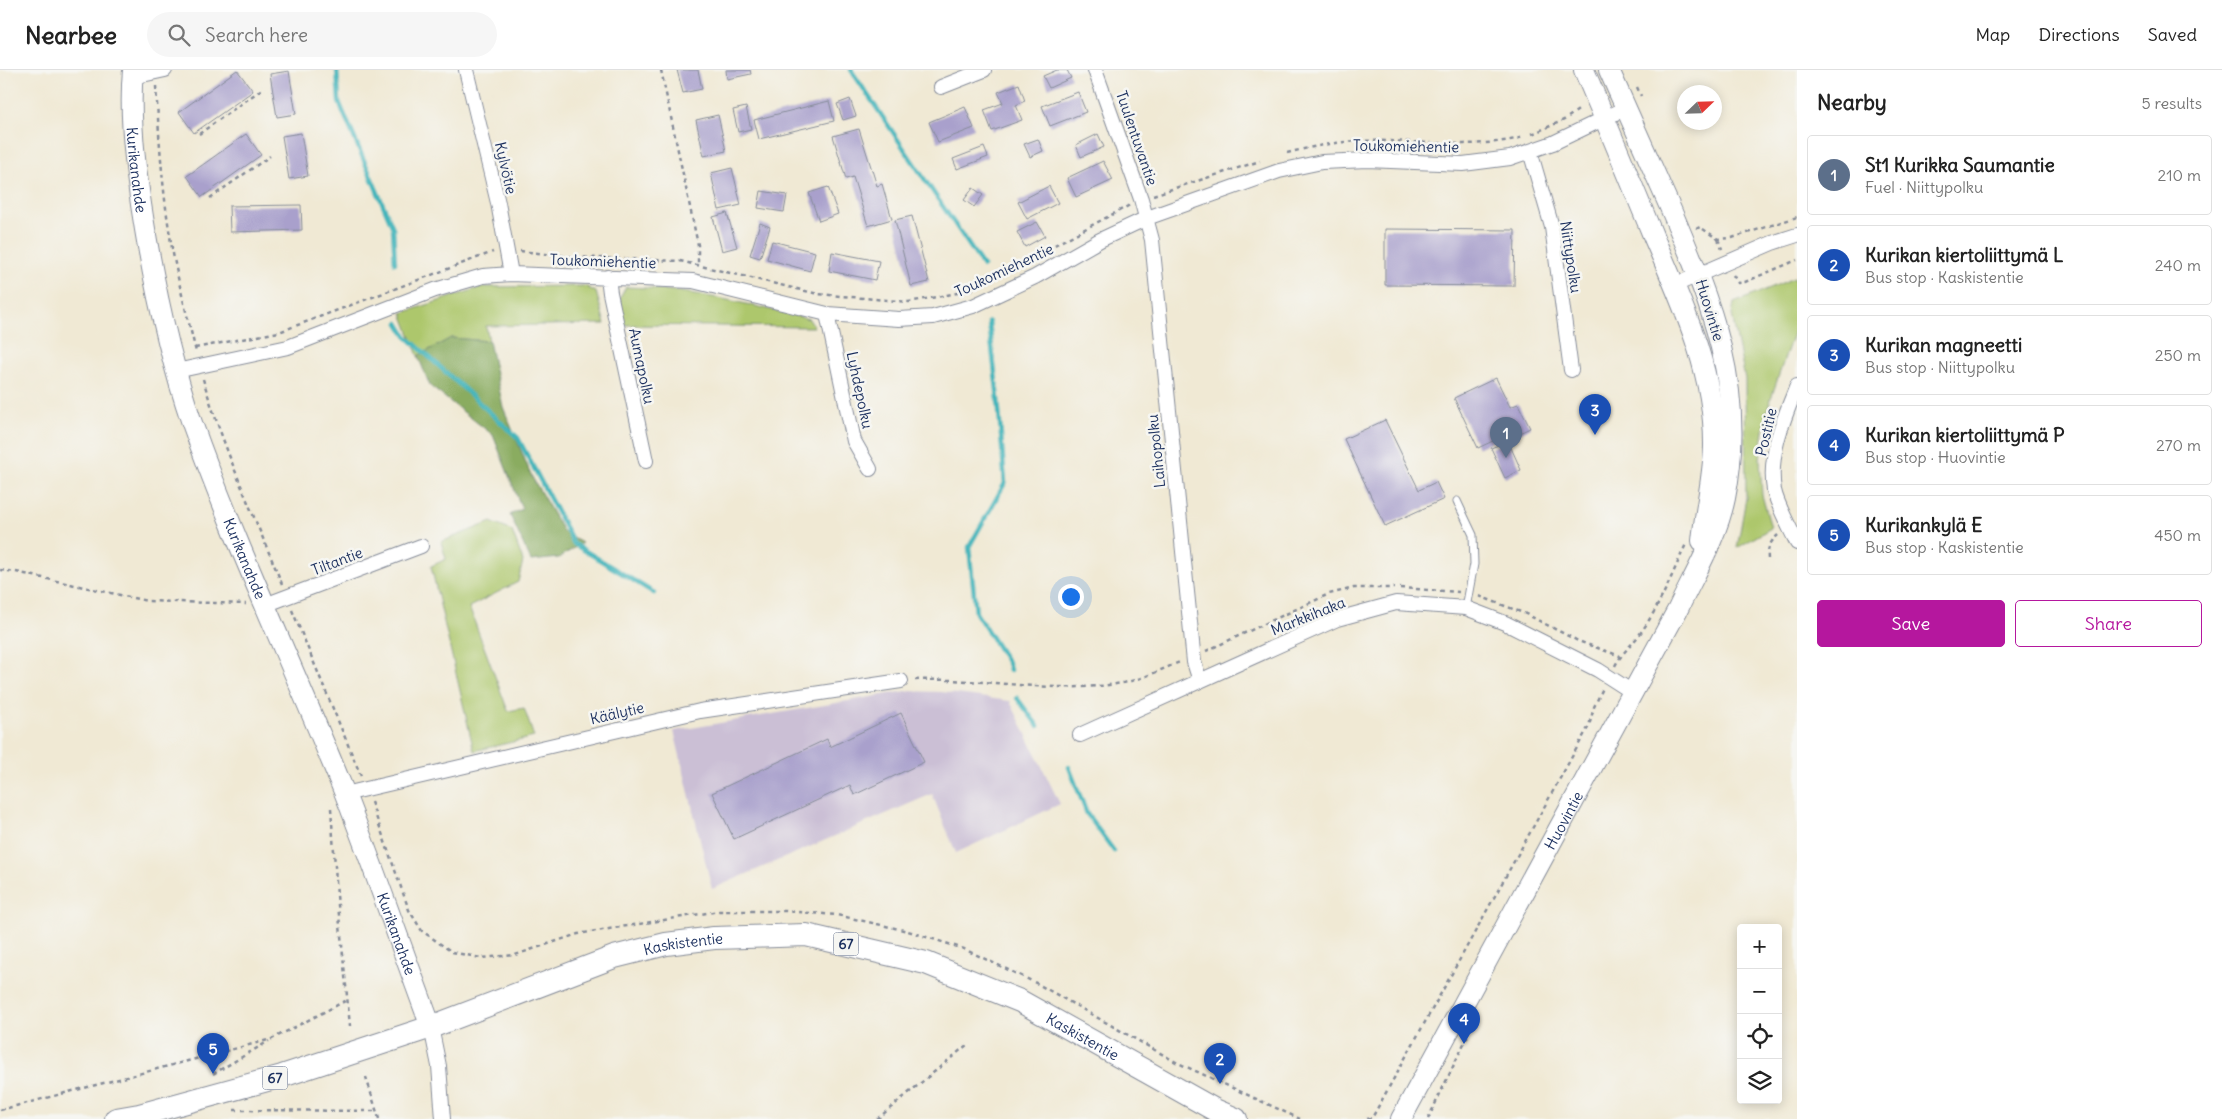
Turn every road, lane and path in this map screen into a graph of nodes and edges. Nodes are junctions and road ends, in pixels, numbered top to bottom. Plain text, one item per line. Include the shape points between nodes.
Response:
1 (165, 70) edge
2 (466, 70) edge
3 (661, 70) edge
4 (984, 70) edge
5 (1095, 70) edge
6 (1584, 70) edge
7 (1609, 70) edge
8 (133, 74) edge
9 (941, 87) dead end
10 (262, 89) dead end
11 (1578, 100) dead end
12 (1581, 108) junction
13 (1626, 108) junction
14 (1596, 122) junction
15 (200, 134) dead end
16 (1530, 151) junction
17 (1285, 154) dead end
18 (270, 156) dead end
19 (1268, 158) dead end
20 (210, 198) dead end
21 (1141, 198) junction
22 (1797, 216) edge
23 (1147, 218) junction
24 (1681, 234) junction
25 (1797, 235) edge
26 (508, 250) junction
27 (698, 264) junction
28 (511, 274) junction
29 (1699, 275) junction
30 (608, 277) junction
31 (1676, 285) junction
32 (827, 314) junction
33 (195, 348) dead end
34 (1571, 370) dead end
35 (176, 371) junction
36 (1797, 386) edge
37 (646, 461) dead end
38 (870, 469) dead end
39 (1457, 501) dead end
40 (1794, 537) edge
41 (1686, 544) dead end
42 (421, 546) dead end
43 (1768, 559) dead end
44 (1700, 563) junction
45 (0, 570) edge
46 (265, 605) junction
47 (1466, 608) junction
48 (1609, 677) junction
49 (901, 681) dead end
50 (1200, 681) junction
51 (1634, 692) junction
52 (1080, 735) dead end
53 (357, 764) dead end
54 (335, 772) junction
55 (338, 798) junction
56 (347, 1000) junction
57 (350, 1026) dead end
58 (431, 1027) junction
59 (1469, 1033) dead end
60 (272, 1039) junction
61 (968, 1044) dead end
62 (213, 1074) dead end
63 (366, 1077) dead end
64 (1425, 1077) junction
65 (0, 1110) edge
66 (234, 1110) dead end
67 (376, 1111) junction
68 (1372, 1118) edge
69 (116, 1119) edge
70 (379, 1119) edge
71 (443, 1119) edge
72 (877, 1119) edge
73 (1236, 1119) edge
74 (1367, 1119) edge
75 (1401, 1119) edge
76 (1412, 1119) edge
77 (1428, 1119) edge

1 - 8 street
2 - 26 street, Kylvötie
3 - 27 path via 698,245
4 - 9 street
5 - 21 street, Tuulentuvantie
6 - 14 main road, Huovintie
7 - 13 main road, Huovintie
8 - 35 main road, Kurikanahde via 135,151 142,214
10 - 15 path
11 - 12 path
12 - 14 path
12 - 17 path via 1564,120 1528,136 1501,143 1460,145 1360,141 1318,145
13 - 14 street, Toukomiehentie
13 - 24 main road, Huovintie
14 - 16 street, Toukomiehentie
14 - 31 main road, Huovintie
16 - 23 street, Toukomiehentie via 1510,158 1463,164 1366,160 1322,162 1279,171
16 - 34 street, Niittypolku via 1552,227
18 - 20 path
19 - 21 path
21 - 23 street, Tuulentuvantie
21 - 27 path via 968,291 909,302 818,294
22 - 24 path via 1732,238 1718,239 1700,227
23 - 32 street, Toukomiehentie via 973,306 933,317 899,319
23 - 50 street, Laihopolku via 1152,240 1194,662
24 - 29 main road, Huovintie
25 - 29 street
26 - 27 path via 573,258
26 - 28 street, Kylvötie
26 - 33 path via 472,259 279,332
28 - 30 street, Toukomiehentie
28 - 35 street, Toukomiehentie via 483,276 435,290 288,346
29 - 31 street
29 - 44 main road, Huovintie via 1715,322 1730,390 1731,450 1725,498 1716,530
30 - 32 street, Toukomiehentie via 693,281
30 - 37 street, Aumapolku
31 - 44 main road, Huovintie via 1692,328 1711,409 1714,446
32 - 38 street, Lyhdepolku via 854,441
35 - 46 main road, Kurikanahde via 192,423
36 - 40 street, Postitie via 1774,452 1774,490
39 - 47 lane via 1473,535 1474,564
40 - 43 path via 1780,533 1771,540
41 - 48 path via 1662,598 1639,635 1620,656
42 - 46 street, Tiltantie
44 - 51 main road, Huovintie
45 - 46 path via 148,600
46 - 54 main road, Kurikanahde
47 - 48 street, Markkihaka via 1506,623
47 - 50 street, Markkihaka via 1396,603 1337,619
48 - 51 street, Markkihaka
48 - 68 path via 1594,707 1590,726
49 - 55 street, Käälytie via 700,711
50 - 52 street, Markkihaka
51 - 64 main road, Huovintie
53 - 54 path
54 - 55 main road, Kurikanahde
55 - 56 path via 337,895
55 - 58 main road, Kurikanahde
56 - 57 path
56 - 60 path
58 - 69 main road, Kaskistentie / 67 via 282,1076
58 - 71 street
58 - 73 main road, Kaskistentie / 67 via 614,957 666,944 714,938 806,935 926,963 1020,1001
59 - 77 path
60 - 62 path
60 - 65 path
61 - 72 path
63 - 67 path
64 - 75 main road, Huovintie
64 - 76 main road, Huovintie
66 - 67 path
67 - 70 path
68 - 74 path

